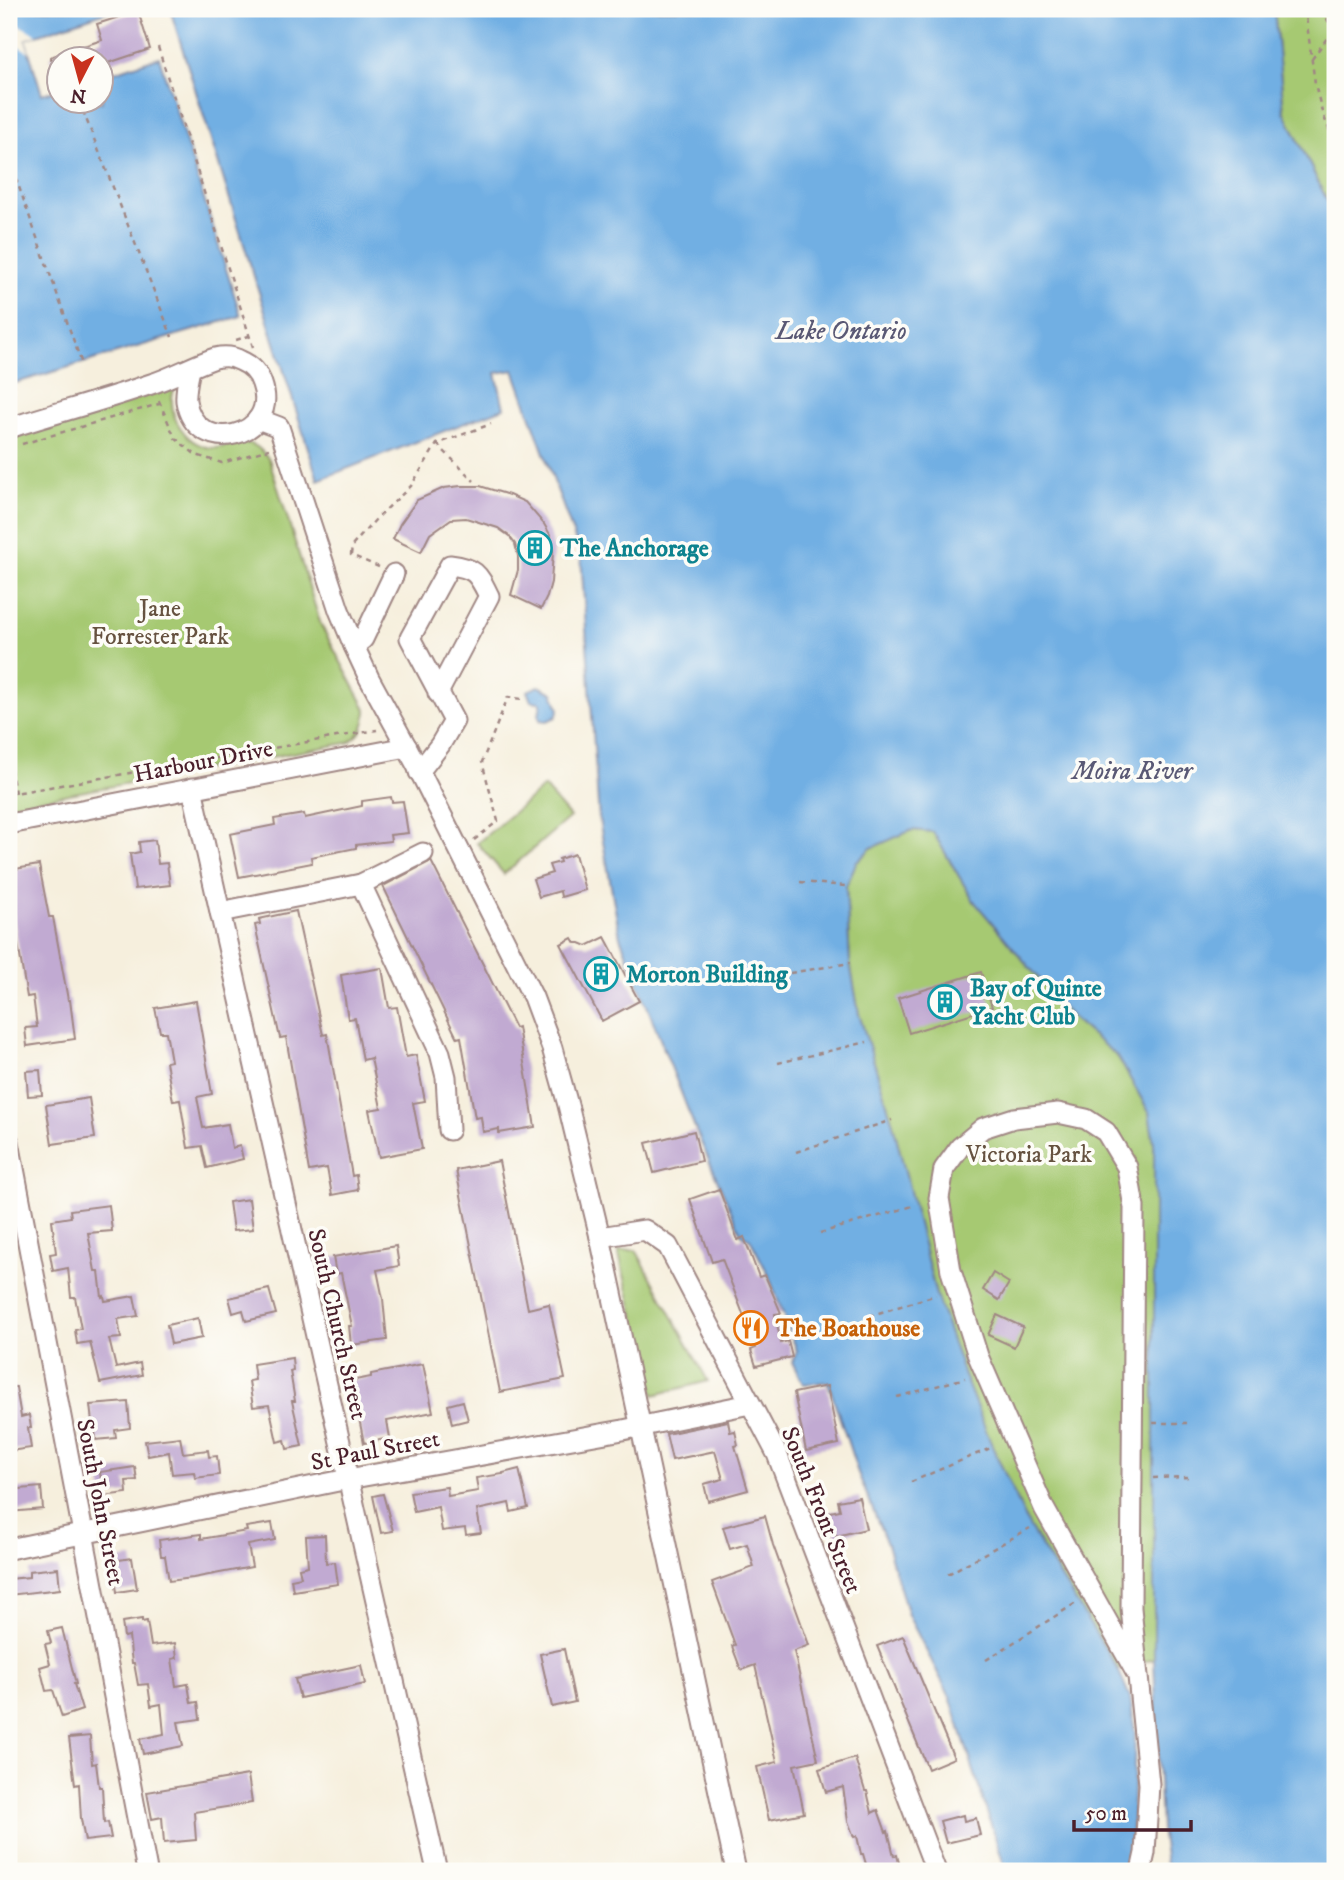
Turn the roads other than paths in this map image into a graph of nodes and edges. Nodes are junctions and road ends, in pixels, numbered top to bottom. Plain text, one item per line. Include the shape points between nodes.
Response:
1 (190, 369) junction
2 (258, 419) junction
3 (9, 428) edge
4 (394, 574) road end
5 (354, 646) junction
6 (438, 693) junction
7 (407, 747) junction
8 (419, 772) junction
9 (192, 788) junction
10 (9, 824) edge
11 (423, 853) dead end
12 (361, 884) junction
13 (220, 912) junction
14 (449, 1129) dead end
15 (9, 1142) edge
16 (600, 1237) junction
17 (750, 1404) junction
18 (640, 1427) junction
19 (348, 1479) junction
20 (82, 1534) junction
21 (9, 1549) edge
22 (1138, 1676) junction
23 (146, 1871) edge
24 (437, 1871) edge
25 (736, 1871) edge
26 (936, 1871) edge
27 (1141, 1871) edge

1 - 2 street via 230,357 253,369 265,393
1 - 2 street via 186,397 197,424 222,436 237,435
1 - 3 street
2 - 5 street via 279,427
4 - 5 street via 363,639
5 - 7 street
6 - 6 street via 489,597 477,572 465,567 450,565 410,638
6 - 8 street via 454,721
7 - 8 street
7 - 9 street, Harbour Drive
8 - 16 street via 533,997 568,1105
9 - 10 street, Harbour Drive
9 - 13 street, South Church Street
11 - 12 street
12 - 13 street
12 - 14 street via 440,1053
13 - 19 street, South Church Street
15 - 20 street, South John Street
16 - 17 street, South Front Street via 645,1230 667,1246
16 - 18 street
17 - 18 street, St Paul Street
17 - 26 street, South Front Street via 777,1454
18 - 19 street, St Paul Street
18 - 25 street
19 - 20 street, St Paul Street
19 - 24 street, South Church Street
20 - 21 street, St Paul Street
20 - 23 street, South John Street
22 - 22 street via 1131,1608 1134,1207 1127,1167 1106,1132 1086,1119 1058,1113 1014,1118 983,1128 960,1147 944,1169 939,1198 951,1271 978,1356 1044,1508
22 - 27 street via 1149,1784

